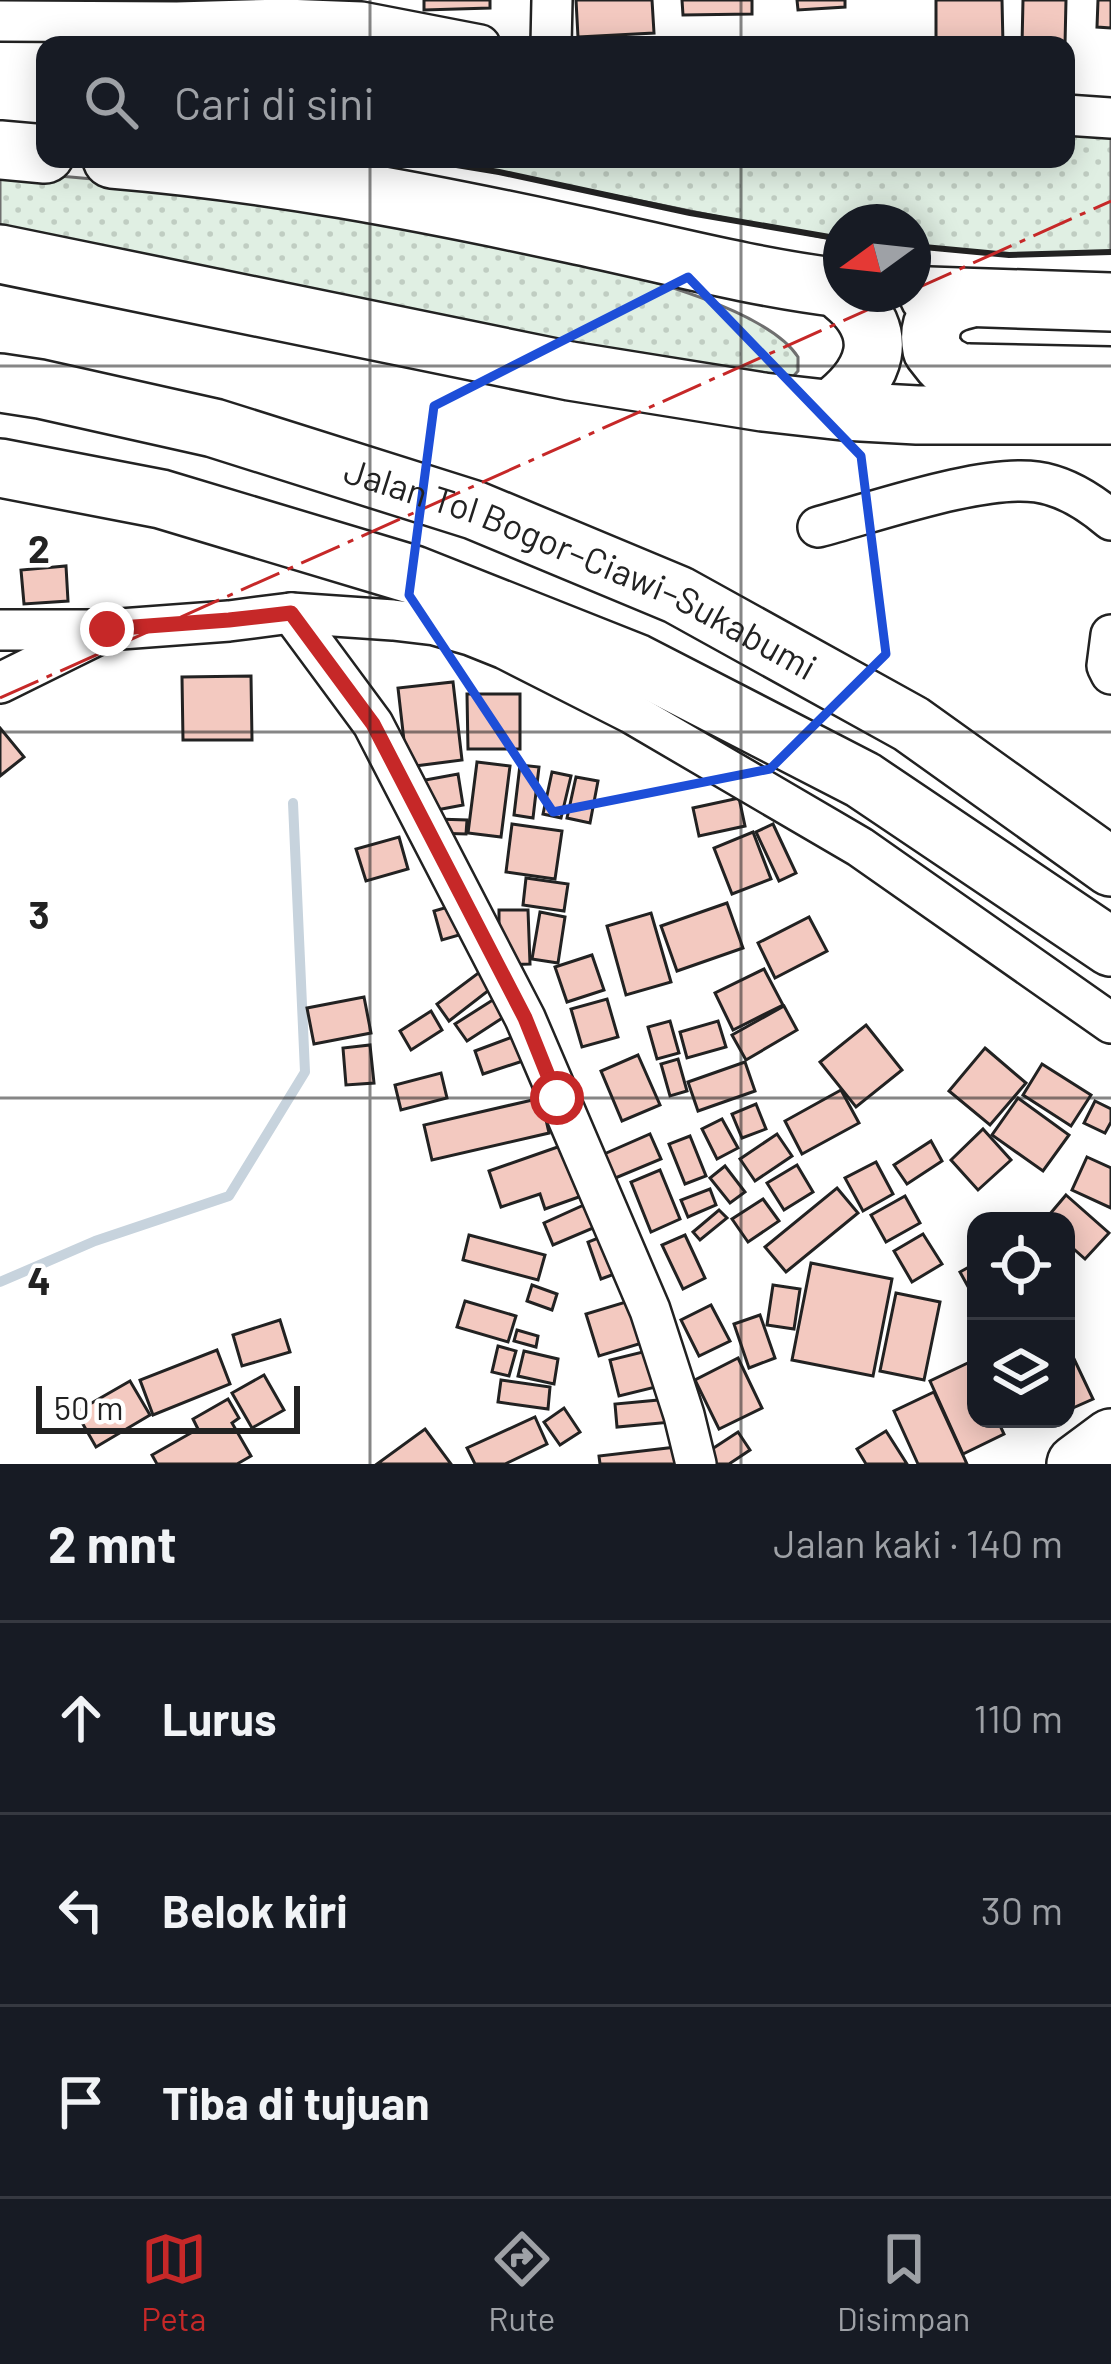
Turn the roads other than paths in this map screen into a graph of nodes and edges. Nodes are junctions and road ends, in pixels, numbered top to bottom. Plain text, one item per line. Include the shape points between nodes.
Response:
1 (552, 0) edge
2 (184, 11) edge
3 (0, 21) edge
4 (433, 36) edge
5 (551, 36) edge
6 (1075, 116) edge
7 (1111, 118) edge
8 (0, 150) edge
9 (36, 153) edge
10 (195, 168) edge
11 (0, 254) edge
12 (823, 287) edge
13 (931, 296) edge
14 (968, 299) junction
15 (1111, 302) edge
16 (861, 312) edge
17 (1111, 376) edge
18 (0, 383) edge
19 (831, 409) junction
20 (1111, 415) edge
21 (0, 468) edge
22 (1111, 520) edge
23 (818, 527) dead end
24 (291, 613) junction
25 (107, 629) junction
26 (0, 630) edge
27 (1111, 635) edge
28 (1111, 674) edge
29 (0, 683) edge
30 (1111, 867) edge
31 (1111, 947) edge
32 (1111, 1023) edge
33 (1110, 1439) edge
34 (696, 1464) edge
35 (1076, 1464) edge

1 - 5 street
2 - 3 street
2 - 4 street via 361,22
6 - 7 street
8 - 9 highway
10 - 12 highway
11 - 19 highway via 570,370
13 - 14 highway
14 - 15 highway
14 - 17 highway via 946,306 931,327 932,350 950,369
16 - 19 highway via 873,337 872,360 864,379
18 - 30 highway, Jalan Tol Bogor–Ciawi–Sukabumi via 214,428 474,510 678,595 911,724
19 - 20 highway
21 - 31 highway, Jalan Tol Bogor–Ciawi–Sukabumi via 161,499 414,574 637,663 863,779
22 - 23 street via 1067,490 1015,481
24 - 25 street
24 - 32 street via 435,625 505,649 860,847
24 - 34 street via 373,724 525,1018 650,1310
25 - 26 street
25 - 29 street
27 - 28 street
33 - 35 highway

